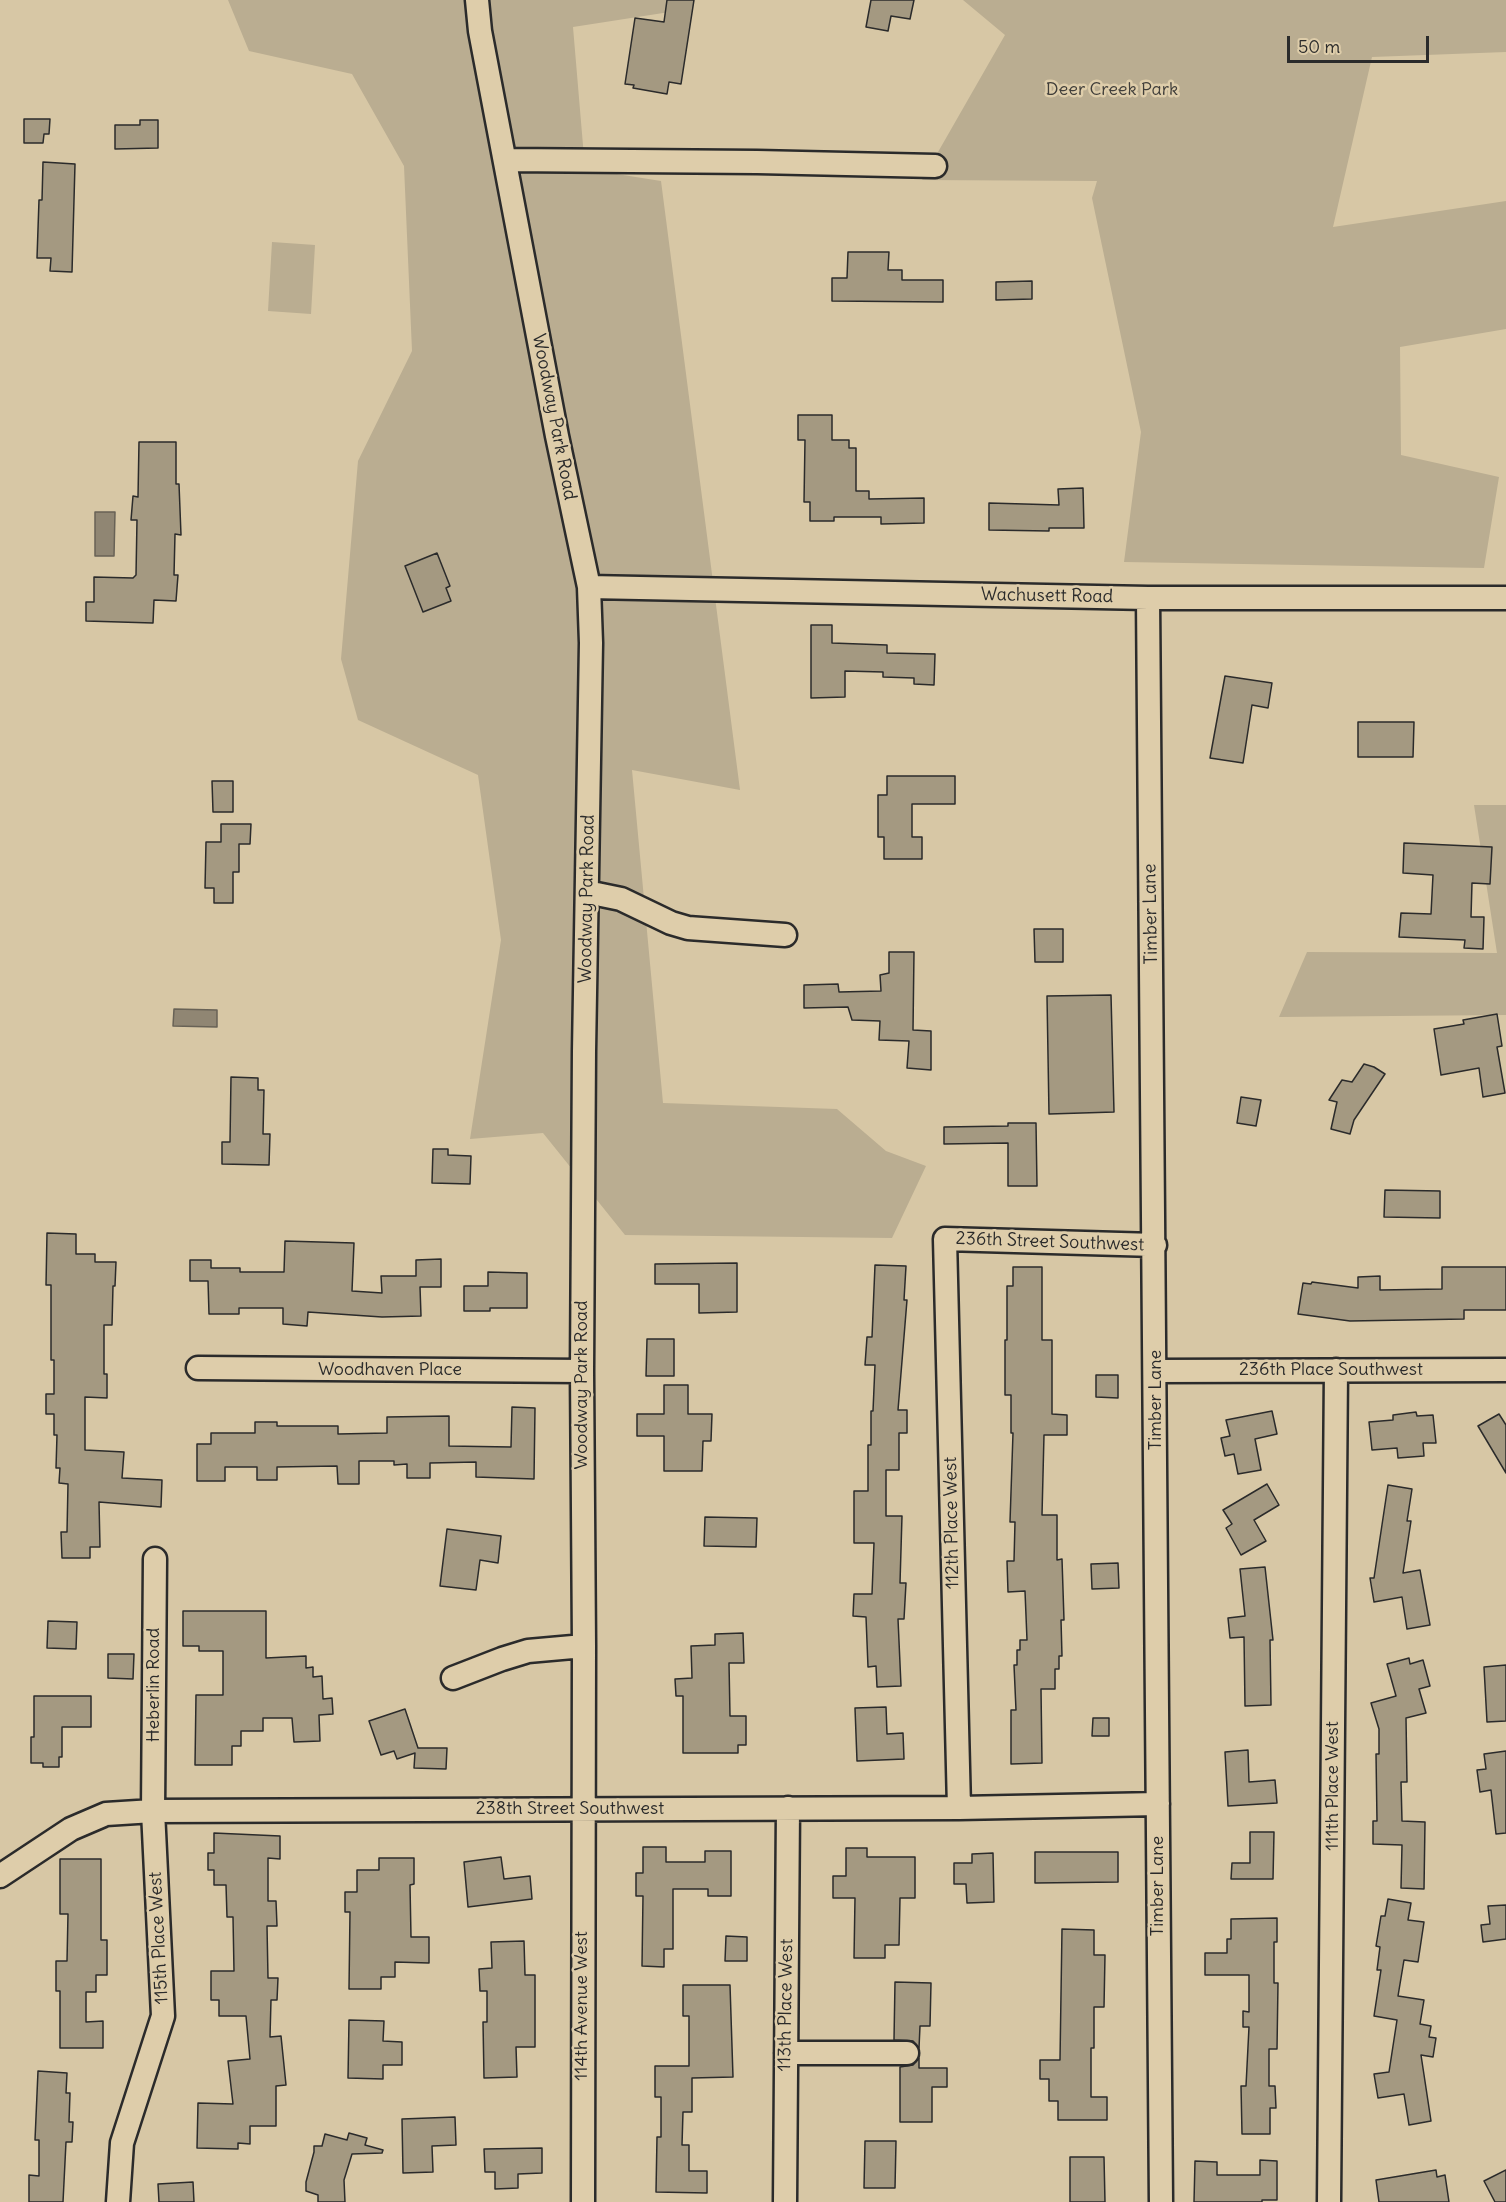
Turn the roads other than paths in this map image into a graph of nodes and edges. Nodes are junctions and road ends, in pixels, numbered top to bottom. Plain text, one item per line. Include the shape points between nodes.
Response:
1 (477, 0) edge
2 (506, 160) junction
3 (935, 166) dead end
4 (589, 587) junction
5 (1148, 598) junction
6 (1506, 598) edge
7 (587, 892) junction
8 (784, 935) dead end
9 (945, 1239) joint
10 (1155, 1245) junction
11 (198, 1368) dead end
12 (1336, 1370) junction
13 (1506, 1370) edge
14 (582, 1371) junction
15 (1155, 1371) junction
16 (155, 1559) dead end
17 (584, 1646) junction
18 (453, 1678) dead end
19 (1158, 1804) junction
20 (788, 1808) junction
21 (959, 1808) junction
22 (582, 1809) junction
23 (153, 1811) junction
24 (0, 1876) edge
25 (907, 2052) dead end
26 (786, 2053) junction
27 (118, 2202) edge
28 (583, 2202) edge
29 (784, 2202) edge
30 (1161, 2202) edge
31 (1329, 2202) edge

1 - 2 street, Woodway Park Road
2 - 3 street
2 - 4 street, Woodway Park Road
4 - 5 street, Wachusett Road
4 - 7 street, Woodway Park Road
5 - 6 street, Wachusett Road
5 - 10 street, Timber Lane
7 - 8 street via 621,899 688,928
7 - 14 street, Woodway Park Road
9 - 10 street, 236th Street Southwest
9 - 21 street, 112th Place West
10 - 15 street, Timber Lane
11 - 14 street, Woodhaven Place
12 - 13 street, 236th Place Southwest
12 - 15 street, 236th Place Southwest
12 - 31 street, 111th Place West
14 - 17 street, Woodway Park Road
15 - 19 street, Timber Lane
16 - 23 street, Heberlin Road
17 - 18 street via 528,1651
17 - 22 street, Woodway Park Road
19 - 21 street, 238th Street Southwest
19 - 30 street, Timber Lane
20 - 21 street, 238th Street Southwest
20 - 22 street, 238th Street Southwest
20 - 26 street, 113th Place West
22 - 23 street, 238th Street Southwest
22 - 28 street, 114th Avenue West
23 - 24 street, 238th Street Southwest via 106,1814 71,1829
23 - 27 street, 115th Place West via 163,2016 122,2143
25 - 26 street
26 - 29 street, 113th Place West

